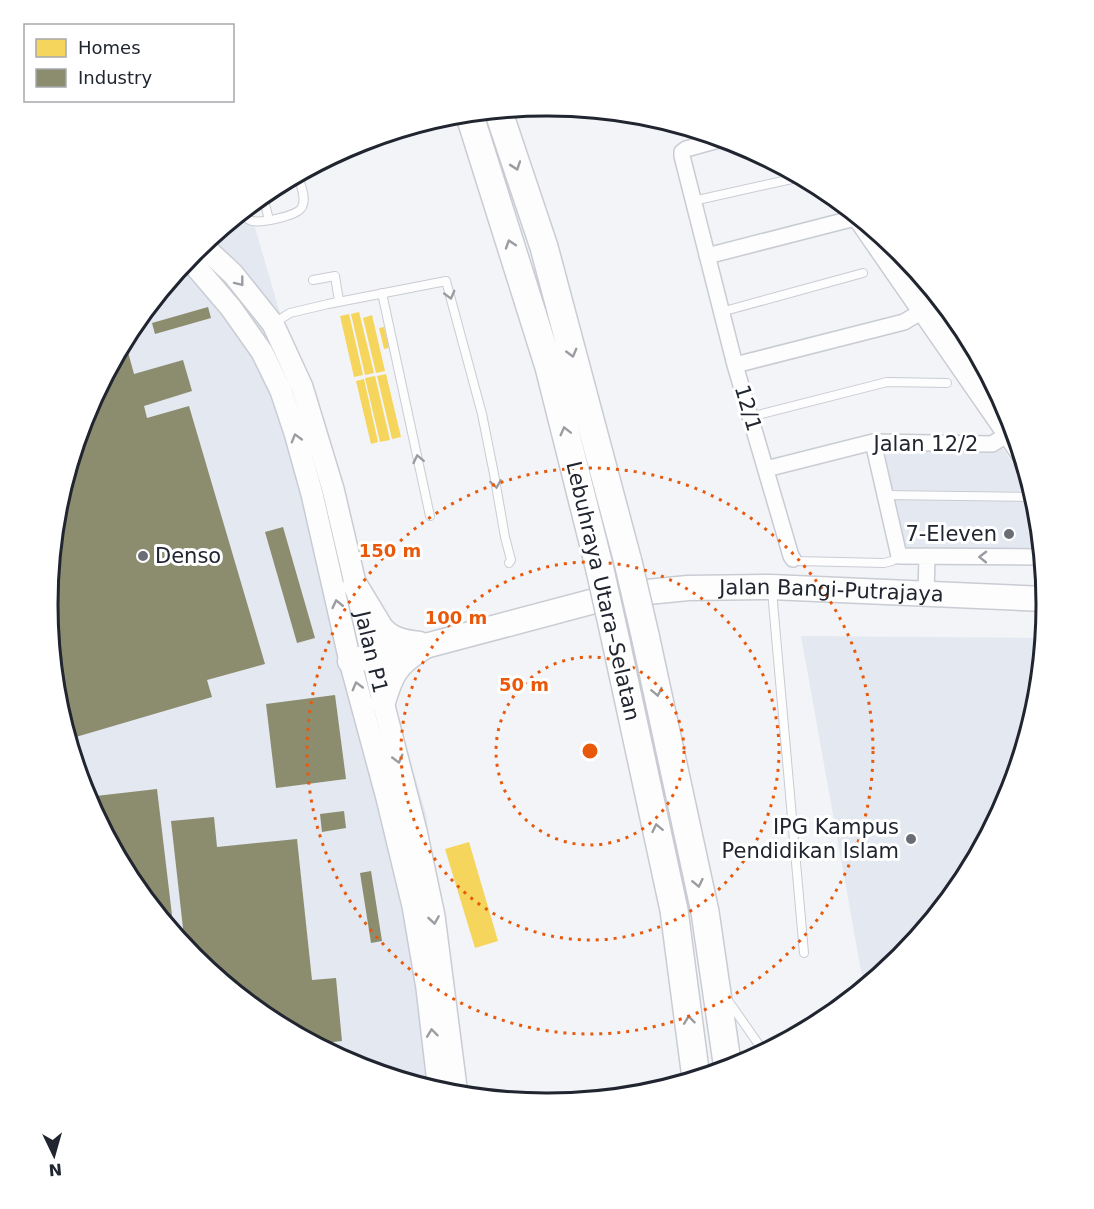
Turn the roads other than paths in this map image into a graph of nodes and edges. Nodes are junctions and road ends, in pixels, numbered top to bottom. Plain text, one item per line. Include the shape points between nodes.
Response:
1 (501, 118) edge
2 (472, 122) edge
3 (707, 143) edge
4 (789, 180) edge
5 (300, 183) edge
6 (693, 201) junction
7 (266, 206) edge
8 (844, 217) edge
9 (248, 219) edge
10 (269, 220) junction
11 (873, 241) edge
12 (209, 252) edge
13 (707, 256) junction
14 (195, 266) edge
15 (863, 273) dead end
16 (906, 273) edge
17 (313, 280) dead end
18 (382, 293) junction
19 (339, 301) junction
20 (926, 309) junction
21 (721, 312) junction
22 (273, 324) junction
23 (963, 353) edge
24 (735, 365) junction
25 (947, 383) dead end
26 (986, 390) edge
27 (750, 417) junction
28 (1004, 434) edge
29 (873, 442) junction
30 (765, 469) junction
31 (322, 491) junction
32 (885, 495) junction
33 (1023, 496) edge
34 (430, 516) dead end
35 (899, 556) junction
36 (927, 556) junction
37 (1032, 557) edge
38 (793, 559) joint
39 (509, 563) dead end
40 (355, 585) junction
41 (771, 586) junction
42 (926, 594) junction
43 (1036, 599) edge
44 (429, 645) junction
45 (361, 659) junction
46 (383, 702) junction
47 (416, 831) junction
48 (396, 835) junction
49 (804, 953) dead end
50 (715, 980) junction
51 (759, 1045) edge
52 (727, 1059) edge
53 (695, 1070) edge
54 (438, 1080) edge
55 (456, 1085) edge

1 -> 50 highway, Lebuhraya Utara–Selatan, bridge via 543,247 628,562 705,912
53 -> 2 highway, Lebuhraya Utara–Selatan, bridge via 675,910 600,570 549,367
3 - 6 street, 12/1 via 682,152
4 - 6 lane
5 - 10 lane via 304,198 299,212
6 - 13 street, 12/1
7 - 10 lane
8 - 13 street
9 - 10 lane
11 - 20 street
12 -> 22 main road, Jalan P1 via 233,274
13 - 21 street, 12/1
31 -> 14 main road, Jalan P1 via 262,352
15 - 21 lane
16 - 20 street
17 - 19 lane via 334,276
18 - 19 lane
34 -> 18 lane
18 -> 39 lane via 446,281 482,414
19 - 22 lane via 290,314
20 - 23 street
20 - 24 street via 904,322
21 - 24 street, 12/1
22 - 31 main road, Jalan P1 via 302,387
23 - 26 street
24 - 27 street, 12/1
25 - 27 lane via 886,382
27 - 30 street, 12/1
28 - 29 street, Jalan 12/2 via 992,444
29 - 30 street, Jalan 12/2
29 - 32 street
30 - 38 street, 12/1
31 - 40 main road, Jalan P1
45 -> 31 main road, Jalan P1
32 - 33 lane
32 - 35 street
35 - 36 street
35 - 38 lane via 884,563
37 -> 36 street
36 - 42 street
40 - 44 main road via 385,633 397,640
40 - 45 main road, Jalan P1
41 - 42 main road, Jalan Bangi-Putrajaya
41 - 44 main road, Jalan Bangi-Putrajaya via 617,595
41 - 49 lane
42 - 43 main road, Jalan Bangi-Putrajaya
44 - 45 main road
44 - 46 main road via 407,657 393,672
45 - 46 main road, Jalan P1
48 -> 45 main road, Jalan P1
46 -> 47 main road, Jalan P1
47 - 48 lane
47 -> 55 main road, Jalan P1 via 434,916
54 -> 48 main road, Jalan P1 via 427,988
50 - 51 lane
50 - 52 highway, Lebuhraya Utara–Selatan

